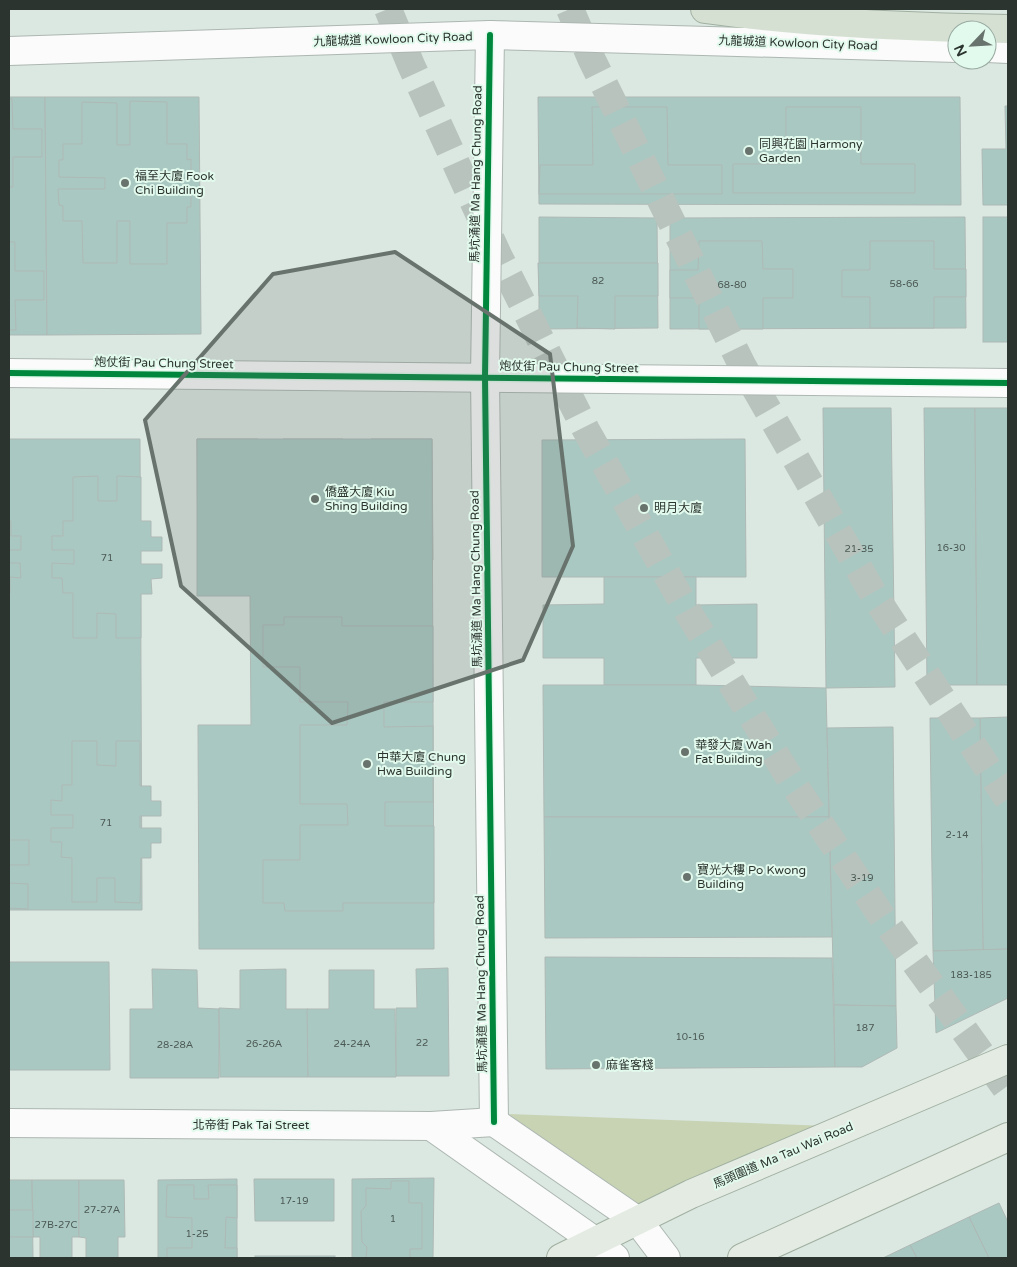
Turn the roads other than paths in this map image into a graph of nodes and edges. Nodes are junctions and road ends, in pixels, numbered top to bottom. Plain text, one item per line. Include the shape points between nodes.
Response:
1 (705, 9) edge
2 (1008, 29) edge
3 (490, 35) junction
4 (947, 48) edge
5 (9, 51) edge
6 (9, 374) edge
7 (485, 378) junction
8 (1008, 383) edge
9 (1008, 1058) edge
10 (494, 1122) junction
11 (9, 1123) edge
12 (431, 1126) junction
13 (1008, 1137) edge
14 (638, 1221) junction
15 (605, 1250) edge
16 (561, 1258) edge
17 (666, 1258) edge
18 (742, 1258) edge

1 - 2 highway via 812,21
3 - 4 street, 九龍城道 Kowloon City Road
3 - 5 street, 九龍城道 Kowloon City Road
3 - 7 street, 馬坑涌道 Ma Hang Chung Road
6 - 7 street, 炮仗街 Pau Chung Street
7 - 8 street, 炮仗街 Pau Chung Street
7 - 10 street, 馬坑涌道 Ma Hang Chung Road
9 - 14 main road, 馬頭圍道 Ma Tau Wai Road via 691,1194
10 - 12 street, 北帝街 Pak Tai Street
10 - 14 street
11 - 12 street, 北帝街 Pak Tai Street
12 - 15 street
13 - 18 main road
14 - 15 main road, 馬頭圍道 Ma Tau Wai Road
14 - 17 street
15 - 16 main road, 馬頭圍道 Ma Tau Wai Road

